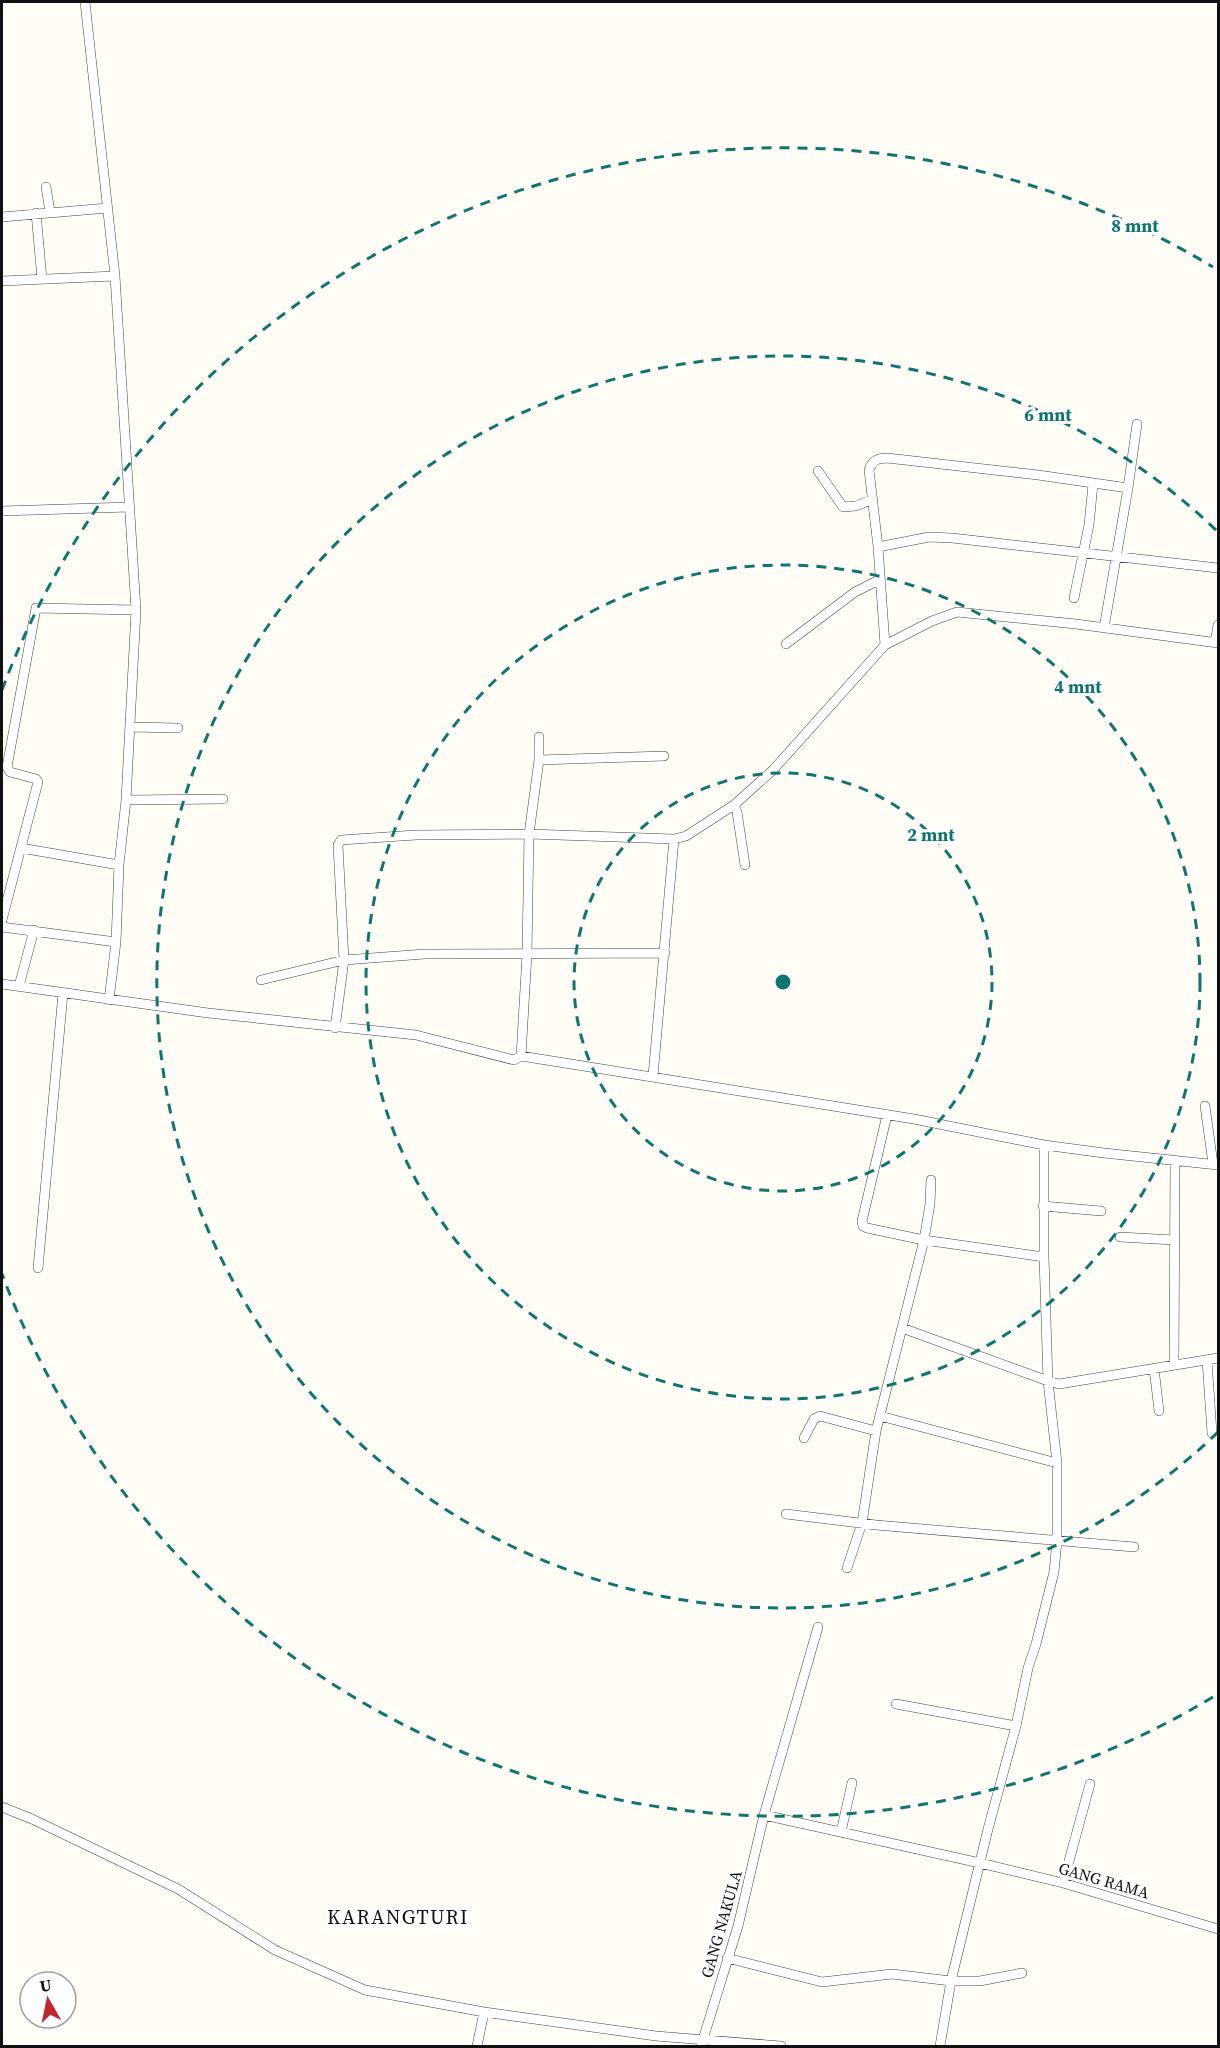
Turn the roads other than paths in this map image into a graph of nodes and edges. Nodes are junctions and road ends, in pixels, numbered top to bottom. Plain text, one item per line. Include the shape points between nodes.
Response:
1 (86, 2) edge
2 (46, 187) dead end
3 (108, 208) junction
4 (50, 212) junction
5 (36, 213) junction
6 (2, 217) edge
7 (115, 276) junction
8 (42, 279) junction
9 (2, 281) edge
10 (1137, 424) dead end
11 (818, 471) dead end
12 (1092, 484) junction
13 (1128, 488) junction
14 (873, 499) junction
15 (129, 507) junction
16 (2, 511) edge
17 (878, 547) junction
18 (1084, 553) junction
19 (1115, 555) junction
20 (1218, 568) edge
21 (879, 580) junction
22 (1074, 598) dead end
23 (136, 610) junction
24 (1218, 625) edge
25 (1104, 628) junction
26 (1217, 642) edge
27 (786, 644) dead end
28 (885, 645) junction
29 (130, 727) junction
30 (178, 728) dead end
31 (539, 737) dead end
32 (664, 756) dead end
33 (539, 760) junction
34 (223, 799) dead end
35 (126, 800) junction
36 (734, 806) junction
37 (530, 834) junction
38 (674, 839) junction
39 (21, 848) junction
40 (118, 865) junction
41 (746, 865) dead end
42 (2, 920) edge
43 (2, 927) edge
44 (34, 930) junction
45 (116, 942) junction
46 (664, 953) junction
47 (528, 954) junction
48 (344, 960) junction
49 (261, 980) dead end
50 (2, 984) edge
51 (19, 986) junction
52 (63, 993) junction
53 (109, 1000) junction
54 (335, 1028) junction
55 (521, 1056) junction
56 (653, 1076) junction
57 (1205, 1106) dead end
58 (887, 1115) junction
59 (1044, 1144) junction
60 (1175, 1161) junction
61 (1216, 1165) edge
62 (931, 1180) dead end
63 (1043, 1206) junction
64 (1101, 1211) dead end
65 (1120, 1237) dead end
66 (924, 1240) junction
67 (1174, 1240) junction
68 (1044, 1257) junction
69 (38, 1268) dead end
70 (902, 1328) junction
71 (1218, 1358) edge
72 (1207, 1360) junction
73 (1174, 1365) junction
74 (1154, 1368) junction
75 (1048, 1381) junction
76 (1159, 1411) dead end
77 (880, 1416) junction
78 (876, 1431) junction
79 (1212, 1433) dead end
80 (804, 1438) dead end
81 (1056, 1463) junction
82 (786, 1514) dead end
83 (862, 1523) junction
84 (1057, 1541) junction
85 (1134, 1548) dead end
86 (847, 1568) dead end
87 (818, 1627) dead end
88 (896, 1704) dead end
89 (1016, 1726) junction
90 (852, 1784) dead end
91 (1090, 1784) dead end
92 (2, 1807) edge
93 (764, 1815) junction
94 (841, 1832) junction
95 (980, 1863) junction
96 (1063, 1883) junction
97 (1218, 1929) edge
98 (728, 1958) junction
99 (1022, 1973) dead end
100 (951, 1981) junction
101 (484, 2013) junction
102 (702, 2043) edge
103 (477, 2046) edge
104 (781, 2046) edge
105 (940, 2046) edge

1 - 3 street
2 - 4 street
3 - 4 street
3 - 7 street
4 - 5 street
5 - 6 street
5 - 8 street
7 - 8 street
7 - 15 street
8 - 9 street
10 - 13 street
11 - 14 street via 843,507
12 - 13 street
12 - 14 street via 881,458 869,470
12 - 18 street
13 - 19 street
14 - 17 street
15 - 16 street
15 - 23 street
17 - 18 street via 937,537
17 - 21 street
18 - 19 street
18 - 22 street
19 - 20 street
19 - 25 street
21 - 27 street via 855,592
21 - 28 street
23 - 29 street
23 - 39 street via 36,608 7,767 10,772 39,781
24 - 26 street
25 - 26 street
25 - 28 street via 957,612
28 - 36 street via 773,770
29 - 30 street
29 - 35 street
31 - 33 street
32 - 33 street
33 - 37 street
34 - 35 street
35 - 40 street
36 - 38 street via 686,836
36 - 41 street
37 - 38 street
37 - 47 street
37 - 48 street via 341,840 338,846
38 - 46 street
39 - 40 street
39 - 42 street
40 - 45 street
43 - 44 street
44 - 45 street
44 - 51 street
45 - 53 street
46 - 47 street
46 - 56 street
47 - 48 street via 425,954
47 - 55 street
48 - 49 street
48 - 54 street
50 - 51 street
51 - 52 street
52 - 53 street
52 - 69 street
53 - 54 street
54 - 55 street via 416,1035 514,1060
55 - 56 street
56 - 58 street
57 - 61 street
58 - 59 street
58 - 66 street via 862,1223 867,1228
59 - 60 street
59 - 63 street
60 - 61 street
60 - 67 street
62 - 66 street
63 - 64 street
63 - 68 street
65 - 67 street
66 - 68 street
66 - 70 street
67 - 73 street
68 - 75 street
70 - 75 street
70 - 77 street
71 - 72 street
72 - 73 street
72 - 79 street
73 - 74 street
74 - 75 street via 1059,1384
74 - 76 street
75 - 81 street
77 - 78 street
77 - 81 street
78 - 80 street via 820,1416 814,1419
78 - 83 street
81 - 84 street
82 - 83 street
83 - 84 street
83 - 86 street
84 - 85 street
84 - 89 street via 1048,1600
87 - 93 street, GANG NAKULA
88 - 89 street
89 - 95 street
90 - 94 street
91 - 96 street
92 - 101 street via 178,1889 275,1950 365,1990
93 - 94 street, GANG RAMA
93 - 98 street, GANG NAKULA
94 - 95 street, GANG RAMA
95 - 96 street, GANG RAMA
95 - 100 street
96 - 97 street, GANG RAMA
98 - 100 street via 822,1982 892,1974
98 - 102 street, GANG NAKULA
99 - 100 street via 980,1981
100 - 105 street
101 - 102 street
101 - 103 street
102 - 104 street

